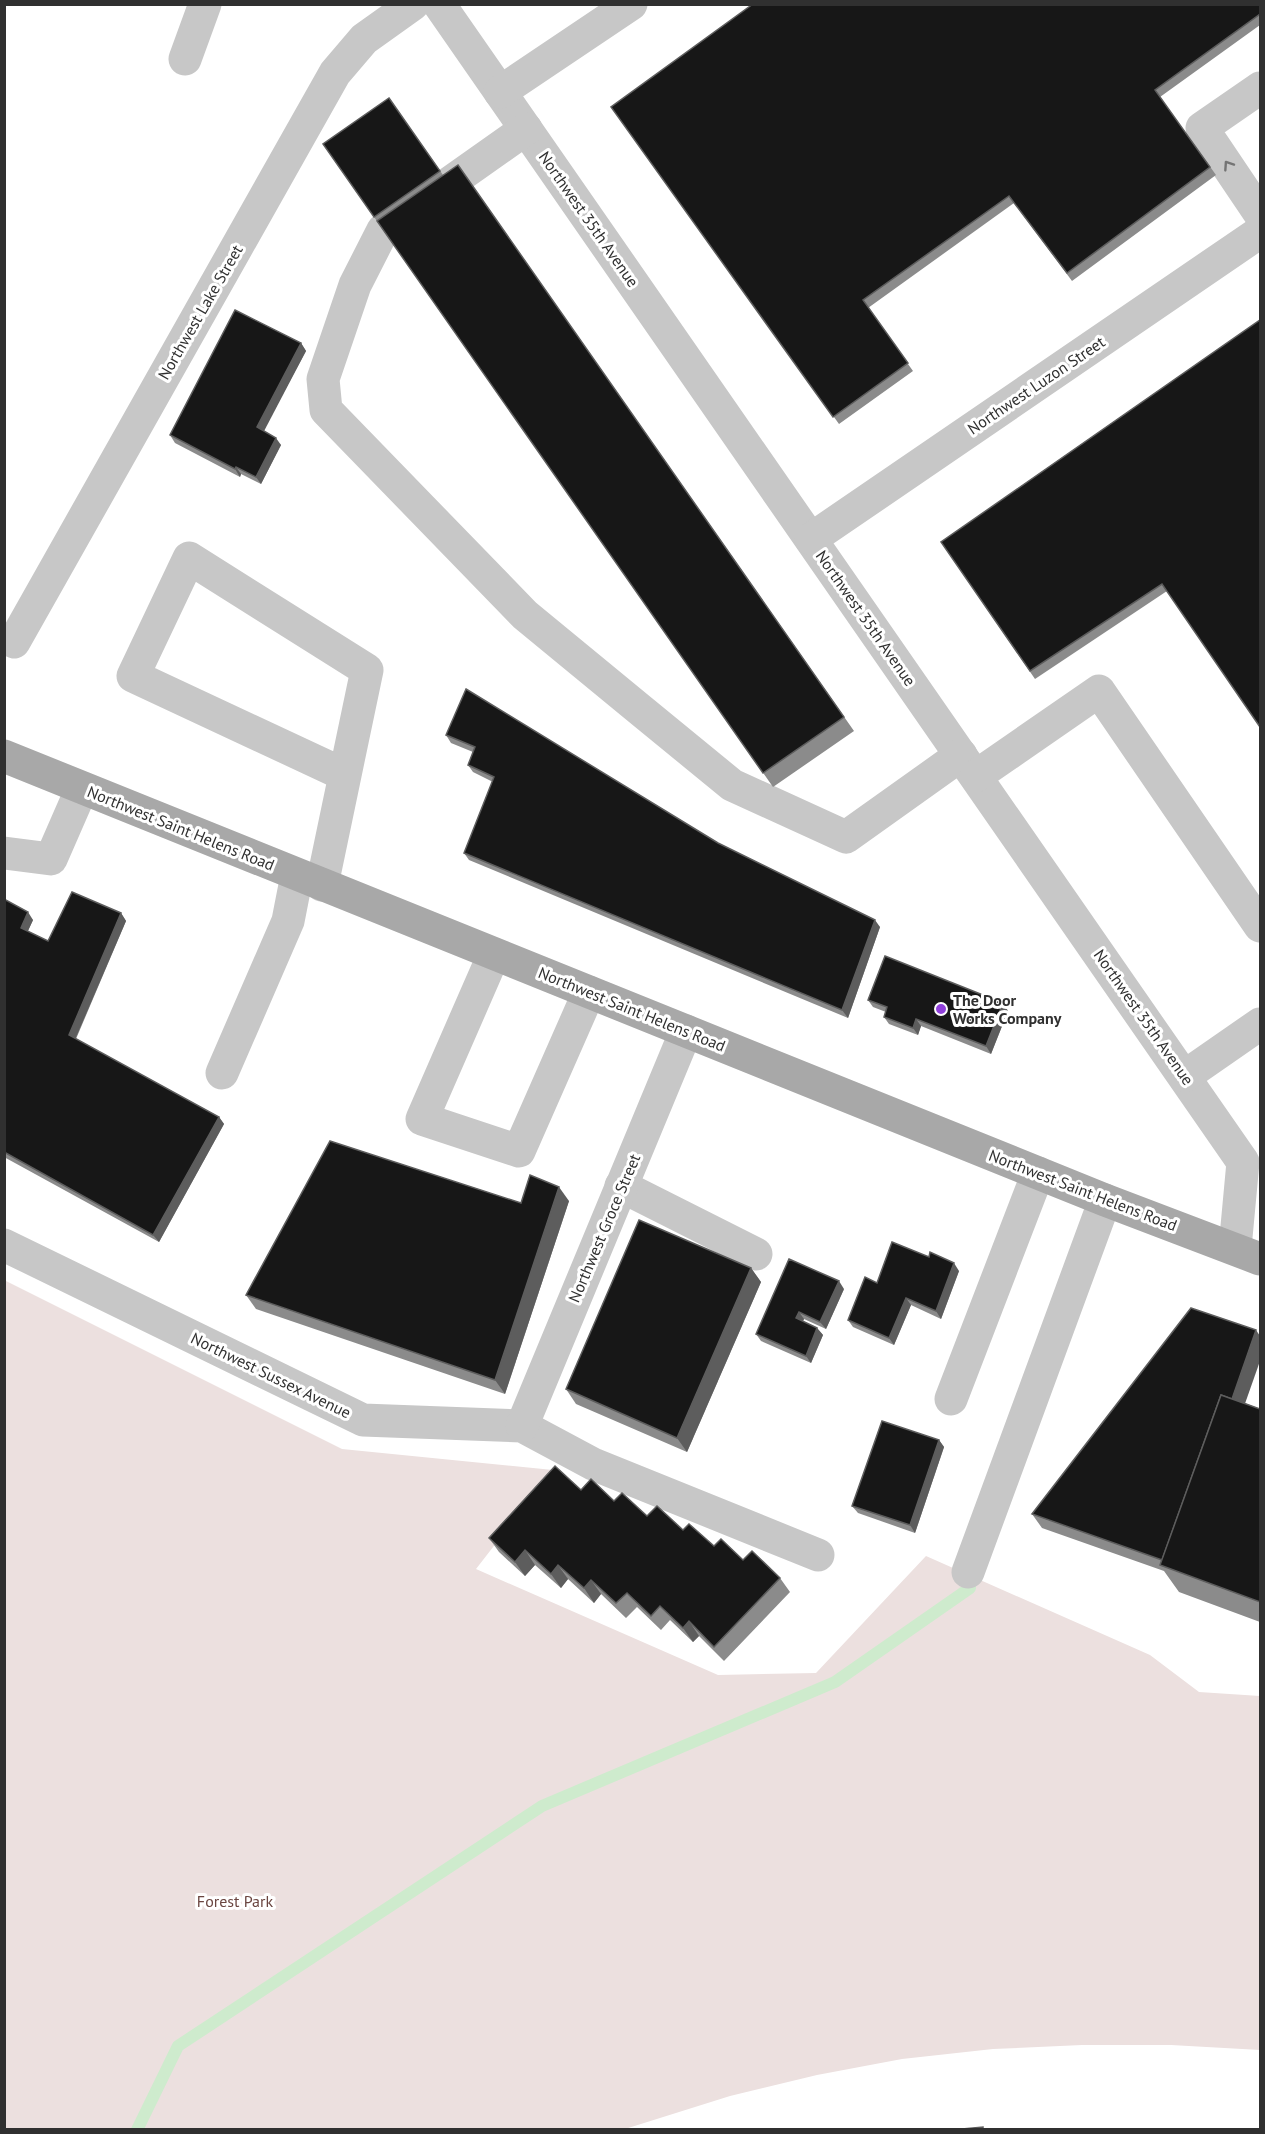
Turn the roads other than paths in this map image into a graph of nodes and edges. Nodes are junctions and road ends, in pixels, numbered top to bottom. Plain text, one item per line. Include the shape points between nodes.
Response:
1 (206, 4) edge
2 (413, 4) edge
3 (439, 4) edge
4 (631, 4) edge
5 (185, 59) dead end
6 (1260, 88) edge
7 (500, 92) junction
8 (526, 129) junction
9 (1260, 214) edge
10 (1260, 232) edge
11 (811, 538) junction
12 (14, 642) dead end
13 (4, 756) edge
14 (969, 765) junction
15 (345, 775) junction
16 (82, 788) junction
17 (4, 853) edge
18 (309, 880) junction
19 (1260, 926) edge
20 (495, 954) junction
21 (589, 992) junction
22 (1260, 1024) edge
23 (686, 1031) junction
24 (222, 1073) dead end
25 (1185, 1076) junction
26 (1251, 1157) edge
27 (1038, 1173) junction
28 (621, 1186) junction
29 (1105, 1200) junction
30 (4, 1245) edge
31 (756, 1254) dead end
32 (1247, 1254) edge
33 (951, 1399) dead end
34 (522, 1426) junction
35 (818, 1554) dead end
36 (968, 1572) dead end

1 - 5 street
2 - 12 street, Northwest Lake Street via 364,39 335,72
3 - 7 street, Northwest 35th Avenue
4 - 7 street
9 -> 6 street via 1202,128
7 - 8 street, Northwest 35th Avenue
8 - 11 street, Northwest 35th Avenue
8 - 14 street via 383,230 355,285 322,379 326,410 525,615 732,785 846,837
10 - 11 street, Northwest Luzon Street
11 - 14 street, Northwest 35th Avenue
13 - 16 main road, Northwest Saint Helens Road
14 - 19 street via 1099,691
14 - 25 street, Northwest 35th Avenue
15 - 15 street via 133,676 189,558 367,670
15 - 18 street
16 - 17 street via 51,859
16 - 18 main road, Northwest Saint Helens Road
18 - 20 main road, Northwest Saint Helens Road
18 - 24 street
20 - 21 main road, Northwest Saint Helens Road
20 - 21 street via 422,1119 519,1151
21 - 23 main road, Northwest Saint Helens Road
22 - 25 street
23 - 27 main road, Northwest Saint Helens Road
23 - 28 street, Northwest Groce Street
25 - 26 street, Northwest 35th Avenue
26 - 32 street, Northwest 35th Avenue
27 - 29 main road, Northwest Saint Helens Road
27 - 33 street
28 - 31 street
28 - 34 street, Northwest Groce Street
29 - 32 main road, Northwest Saint Helens Road
29 - 36 street
30 - 34 street, Northwest Sussex Avenue via 363,1420
34 - 35 street, Northwest Sussex Avenue via 593,1464

